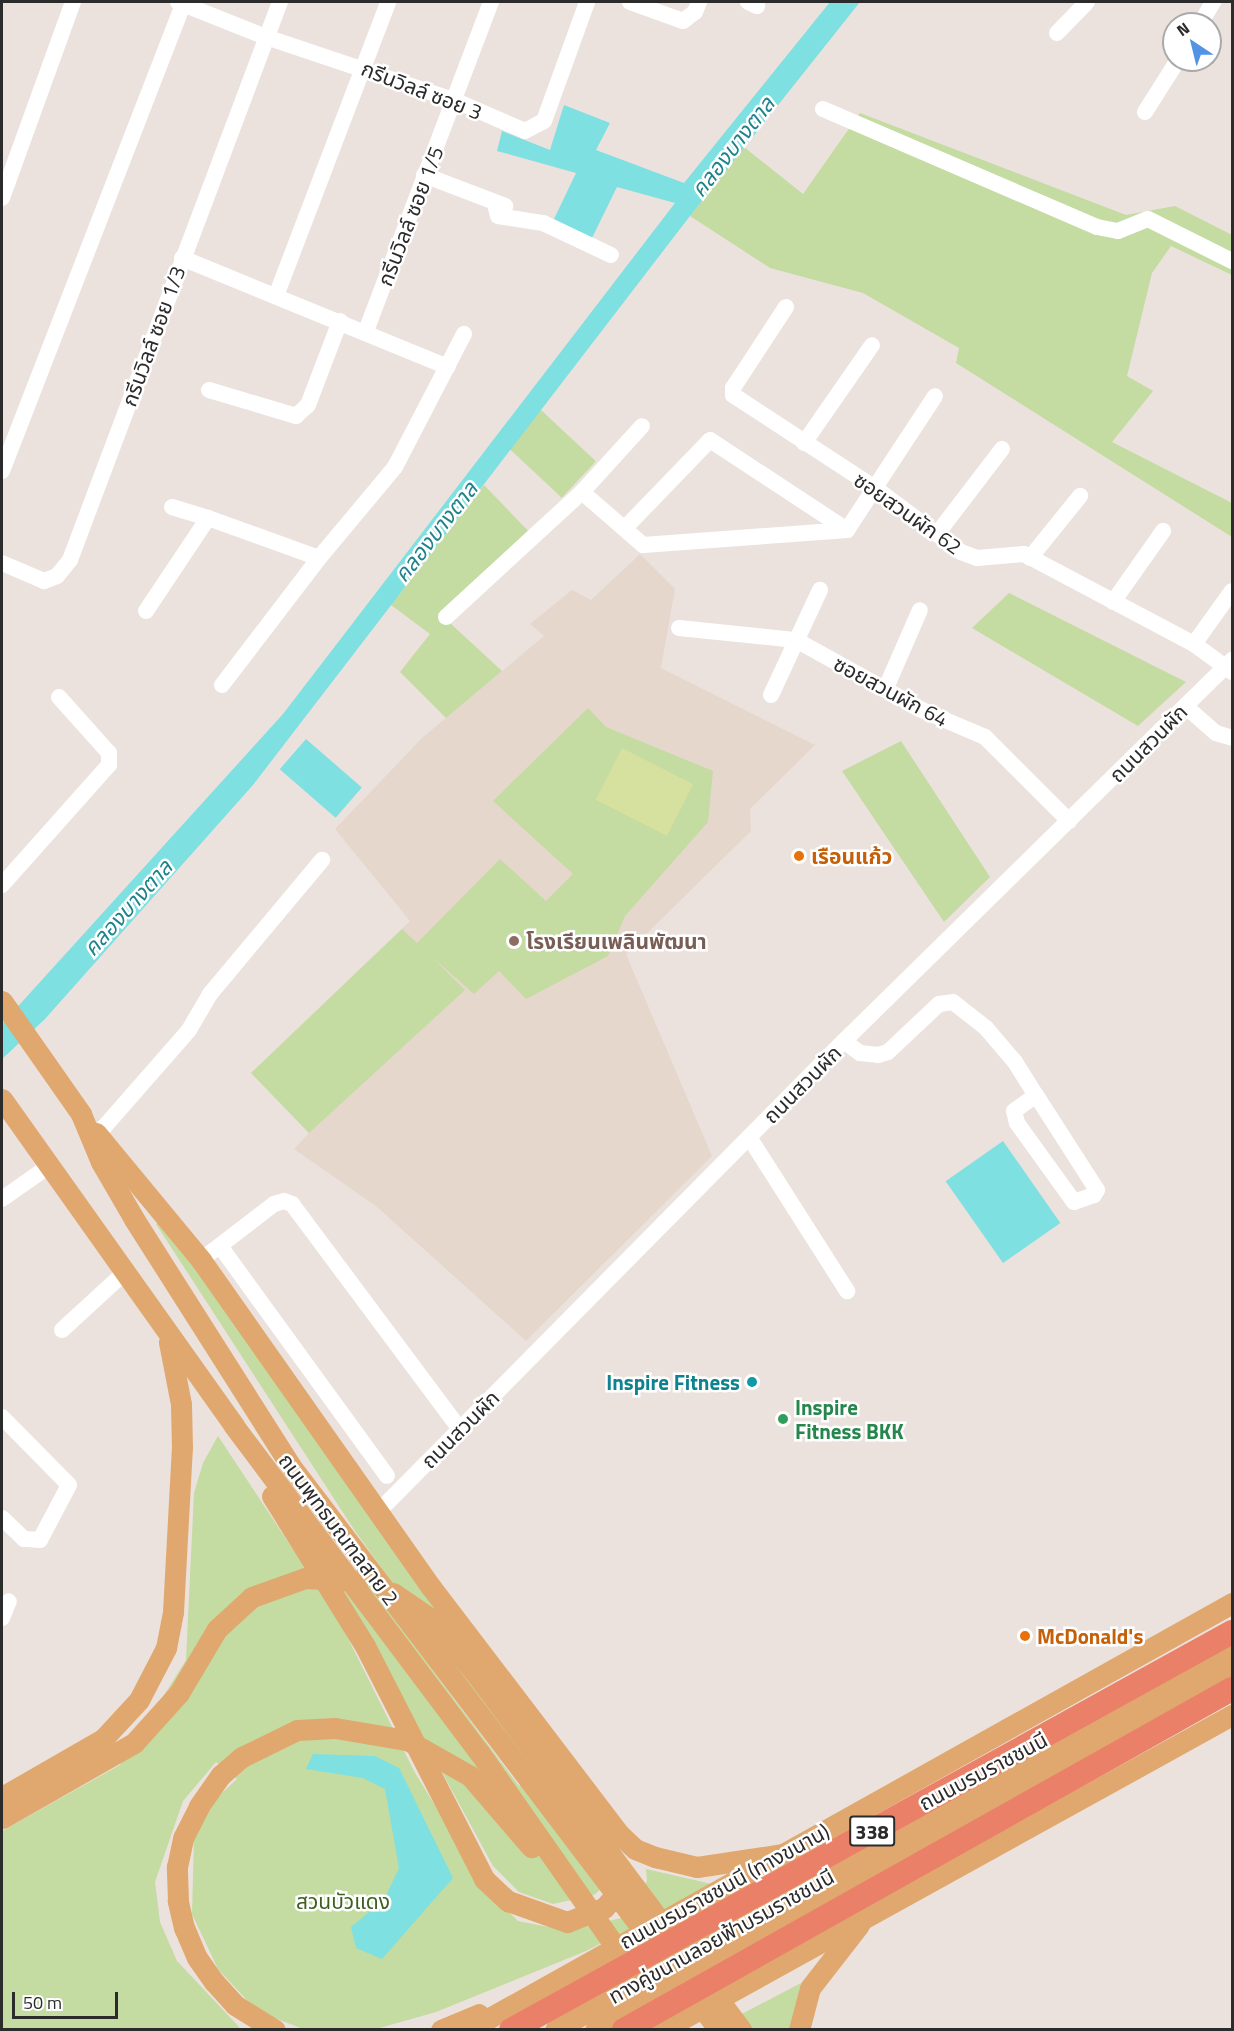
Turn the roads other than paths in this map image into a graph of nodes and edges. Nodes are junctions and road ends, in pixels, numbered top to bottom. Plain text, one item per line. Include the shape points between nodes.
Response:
1 (73, 2) edge
2 (182, 2) edge
3 (280, 2) edge
4 (388, 2) edge
5 (491, 2) edge
6 (587, 2) edge
7 (630, 2) edge
8 (699, 2) edge
9 (1088, 2) edge
10 (1057, 33) dead end
11 (266, 37) junction
12 (364, 68) junction
13 (1170, 72) edge
14 (456, 101) junction
15 (823, 109) dead end
16 (1145, 112) dead end
17 (424, 175) junction
18 (2, 198) edge
19 (495, 204) junction
20 (523, 209) dead end
21 (611, 255) dead end
22 (182, 258) junction
23 (1233, 261) edge
24 (276, 296) junction
25 (786, 307) dead end
26 (340, 321) junction
27 (366, 331) junction
28 (464, 334) dead end
29 (872, 345) dead end
30 (448, 367) junction
31 (209, 390) dead end
32 (935, 396) dead end
33 (642, 426) dead end
34 (804, 443) junction
35 (1002, 449) dead end
36 (2, 471) edge
37 (874, 488) junction
38 (582, 492) junction
39 (1080, 496) dead end
40 (172, 507) dead end
41 (208, 518) junction
42 (625, 528) junction
43 (847, 530) junction
44 (1163, 531) dead end
45 (937, 534) junction
46 (319, 558) junction
47 (1030, 558) junction
48 (2, 563) edge
49 (820, 590) dead end
50 (1233, 591) edge
51 (1113, 602) junction
52 (920, 610) dead end
53 (146, 611) dead end
54 (446, 617) dead end
55 (679, 628) dead end
56 (796, 640) junction
57 (1194, 644) junction
58 (1230, 666) edge
59 (222, 685) dead end
60 (885, 690) junction
61 (771, 695) dead end
62 (59, 697) dead end
63 (1185, 706) junction
64 (1233, 738) edge
65 (1069, 821) junction
66 (322, 860) dead end
67 (2, 885) edge
68 (3, 1003) edge
69 (844, 1041) junction
70 (1036, 1095) junction
71 (2, 1099) edge
72 (81, 1114) junction
73 (98, 1134) junction
74 (749, 1137) junction
75 (49, 1166) junction
76 (2, 1199) edge
77 (220, 1246) junction
78 (201, 1260) junction
79 (125, 1272) junction
80 (847, 1291) dead end
81 (165, 1329) junction
82 (62, 1330) dead end
83 (2, 1417) edge
84 (234, 1426) junction
85 (460, 1429) junction
86 (387, 1476) dead end
87 (377, 1512) junction
88 (2, 1518) edge
89 (9, 1601) dead end
90 (1233, 1603) edge
91 (2, 1618) edge
92 (1233, 1632) edge
93 (1233, 1649) edge
94 (1233, 1671) edge
95 (1233, 1689) edge
96 (1233, 1714) edge
97 (2, 1797) edge
98 (2, 1818) edge
99 (619, 1834) junction
100 (783, 1854) junction
101 (572, 1888) junction
102 (866, 1915) junction
103 (547, 1985) junction
104 (665, 2029) edge
105 (275, 2030) edge
106 (441, 2030) edge
107 (468, 2030) edge
108 (511, 2030) edge
109 (555, 2030) edge
110 (595, 2030) edge
111 (624, 2030) edge
112 (719, 2030) edge
113 (741, 2030) edge
114 (799, 2030) edge

1 - 18 street
2 - 11 street, กรีนวิลล์ ซอย 3
2 - 36 street
3 - 11 street, กรีนวิลล์ ซอย 1/3
4 - 12 street
5 - 14 street, กรีนวิลล์ ซอย 1/5
6 - 14 street, กรีนวิลล์ ซอย 3 via 544,122 537,128 525,131
7 - 8 street via 683,21 695,12
9 - 10 street
11 - 12 street, กรีนวิลล์ ซอย 3
11 - 22 street, กรีนวิลล์ ซอย 1/3
12 - 14 street, กรีนวิลล์ ซอย 3
12 - 24 street
13 - 16 street
14 - 17 street, กรีนวิลล์ ซอย 1/5
15 - 23 street via 1097,227 1118,231 1148,219
17 - 19 street
17 - 27 street, กรีนวิลล์ ซอย 1/5
19 - 20 street
19 - 21 street via 498,216 543,223
22 - 24 street
22 - 48 street, กรีนวิลล์ ซอย 1/3 via 66,566 44,581
24 - 26 street
25 - 34 street, ซอยสวนผัก 62 via 733,388 733,395
26 - 27 street
26 - 31 street via 308,405 296,416
27 - 30 street
28 - 30 street
29 - 34 street
30 - 46 street via 395,467
32 - 37 street
33 - 38 street
34 - 37 street, ซอยสวนผัก 62
35 - 45 street
37 - 43 street
37 - 45 street, ซอยสวนผัก 62
38 - 42 street
38 - 54 street
39 - 47 street
40 - 41 street
41 - 46 street
41 - 53 street
42 - 43 street via 643,545 654,546
42 - 43 street via 710,440
44 - 51 street
45 - 47 street, ซอยสวนผัก 62 via 967,555 1013,553
46 - 59 street
47 - 51 street, ซอยสวนผัก 62
49 - 56 street
50 - 57 street
51 - 57 street, ซอยสวนผัก 62
52 - 60 street
55 - 56 street, ซอยสวนผัก 64
56 - 60 street, ซอยสวนผัก 64
56 - 61 street
57 - 58 street, ซอยสวนผัก 62
58 - 63 street, ถนนสวนผัก
60 - 65 street, ซอยสวนผัก 64 via 985,737
62 - 67 street via 109,753 109,765
63 - 64 street via 1216,733
63 - 65 street, ถนนสวนผัก
65 - 69 street, ถนนสวนผัก
66 - 73 street via 210,994 189,1030
68 - 72 main road, ถนนพุทธมณฑลสาย 2
69 - 70 street via 860,1053 888,1052 939,1004 953,1002 986,1028
69 - 74 street, ถนนสวนผัก
70 - 70 street via 1097,1190 1094,1196 1074,1202 1068,1197 1017,1123 1014,1111
71 - 75 main road, ถนนพุทธมณฑลสาย 2
72 - 73 main road
72 - 112 main road, ถนนพุทธมณฑลสาย 2 via 101,1162 134,1219 290,1465
73 - 78 main road
74 - 80 street
74 - 85 street, ถนนสวนผัก
75 - 76 street
75 - 79 main road, ถนนพุทธมณฑลสาย 2
77 - 78 street
77 - 85 street via 274,1204 292,1204
77 - 86 street
78 - 87 main road
79 - 81 main road, ถนนพุทธมณฑลสาย 2
79 - 82 street
81 - 84 main road, ถนนพุทธมณฑลสาย 2
81 - 97 main road via 181,1404 182,1448 173,1612 166,1648 139,1700 103,1739
83 - 88 street via 69,1485 40,1540 24,1539
84 - 99 main road via 292,1533 365,1646 484,1879 508,1902 567,1922 604,1908 626,1886 629,1854
84 - 101 main road, ถนนพุทธมณฑลสาย 2 via 378,1617 560,1866
85 - 87 street, ถนนสวนผัก
87 - 99 main road
89 - 91 street
90 - 100 main road, ถนนบรมราชชนนี (ทางขนาน) / 338
92 - 108 highway, ถนนบรมราชชนนี / 338
93 - 109 main road, ทางคู่ขนานลอยฟ้าบรมราชชนนี / 338
94 - 110 main road, ทางคู่ขนานลอยฟ้าบรมราชชนนี / 338
95 - 111 highway, 338
96 - 102 main road
98 - 113 main road via 134,1743 179,1693 217,1629 252,1597 305,1578 335,1577 383,1588 431,1619
99 - 100 main road via 635,1849 697,1867
100 - 103 main road, ถนนบรมราชชนนี (ทางขนาน) / 338
101 - 104 main road, ถนนพุทธมณฑลสาย 2
101 - 105 main road via 551,1871 470,1776 407,1740 369,1731 297,1730 265,1743 221,1775 199,1806 183,1838 177,1867 178,1900 184,1928 197,1958 235,2005
102 - 104 main road
102 - 114 main road via 810,1988
103 - 106 main road
103 - 107 main road, ถนนบรมราชชนนี (ทางขนาน) / 338

